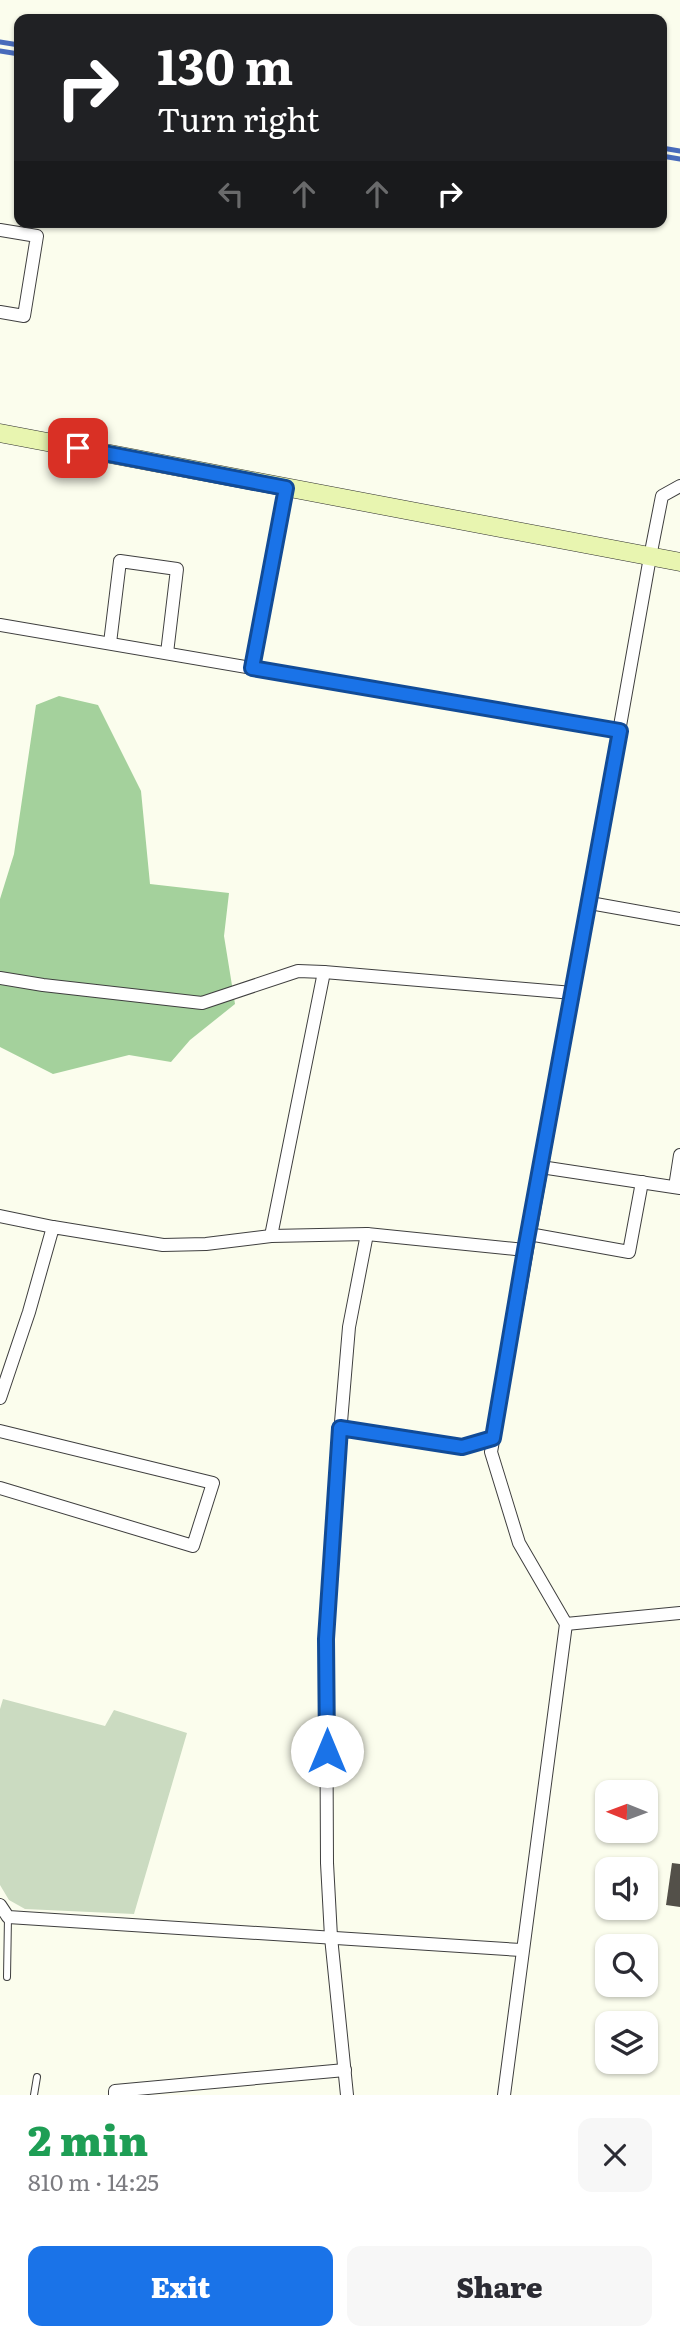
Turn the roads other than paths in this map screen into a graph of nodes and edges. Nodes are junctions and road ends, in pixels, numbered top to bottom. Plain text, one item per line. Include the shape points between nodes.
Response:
1 (0, 230) edge
2 (0, 312) edge
3 (0, 433) edge
4 (680, 486) edge
5 (286, 488) junction
6 (650, 557) junction
7 (680, 562) edge
8 (0, 625) edge
9 (110, 643) junction
10 (167, 653) junction
11 (252, 668) junction
12 (620, 731) junction
13 (590, 904) junction
14 (680, 919) edge
15 (324, 972) junction
16 (0, 978) edge
17 (573, 993) junction
18 (680, 1156) edge
19 (541, 1167) junction
20 (642, 1182) junction
21 (677, 1187) edge
22 (0, 1216) edge
23 (53, 1227) junction
24 (367, 1234) junction
25 (528, 1234) junction
26 (271, 1236) junction
27 (525, 1250) junction
28 (0, 1398) edge
29 (340, 1428) junction
30 (0, 1431) edge
31 (493, 1438) junction
32 (0, 1488) edge
33 (680, 1612) edge
34 (566, 1624) junction
35 (0, 1905) edge
36 (8, 1917) junction
37 (331, 1937) junction
38 (521, 1950) junction
39 (6, 1977) dead end
40 (345, 2070) junction
41 (37, 2077) dead end
42 (34, 2095) edge
43 (115, 2095) edge
44 (347, 2095) edge
45 (504, 2095) edge

1 - 2 street via 37,236 24,316
3 - 5 street
4 - 6 street via 662,496
5 - 6 street
5 - 11 lane
6 - 7 street
6 - 12 street
8 - 9 street
9 - 10 street
9 - 10 street via 120,561 177,569
10 - 11 street
11 - 12 street
12 - 13 street
13 - 14 street
13 - 17 street
15 - 16 street via 298,971 202,1003
15 - 17 street
15 - 26 street
17 - 19 street
18 - 21 street
19 - 20 street
19 - 25 street
20 - 21 street
20 - 25 street via 629,1252
22 - 23 street
23 - 26 street via 163,1245
23 - 28 street
24 - 26 street
24 - 27 street
24 - 29 street via 349,1327
25 - 27 street
27 - 31 street
29 - 31 lane via 462,1447
29 - 37 street via 326,1639
30 - 32 street via 213,1483 193,1546
31 - 34 street via 491,1452 519,1543
33 - 34 street
34 - 38 street
35 - 36 street
36 - 37 street
36 - 39 lane
37 - 38 street
37 - 40 street
38 - 45 street
40 - 43 street via 115,2091
40 - 44 street
41 - 42 lane

